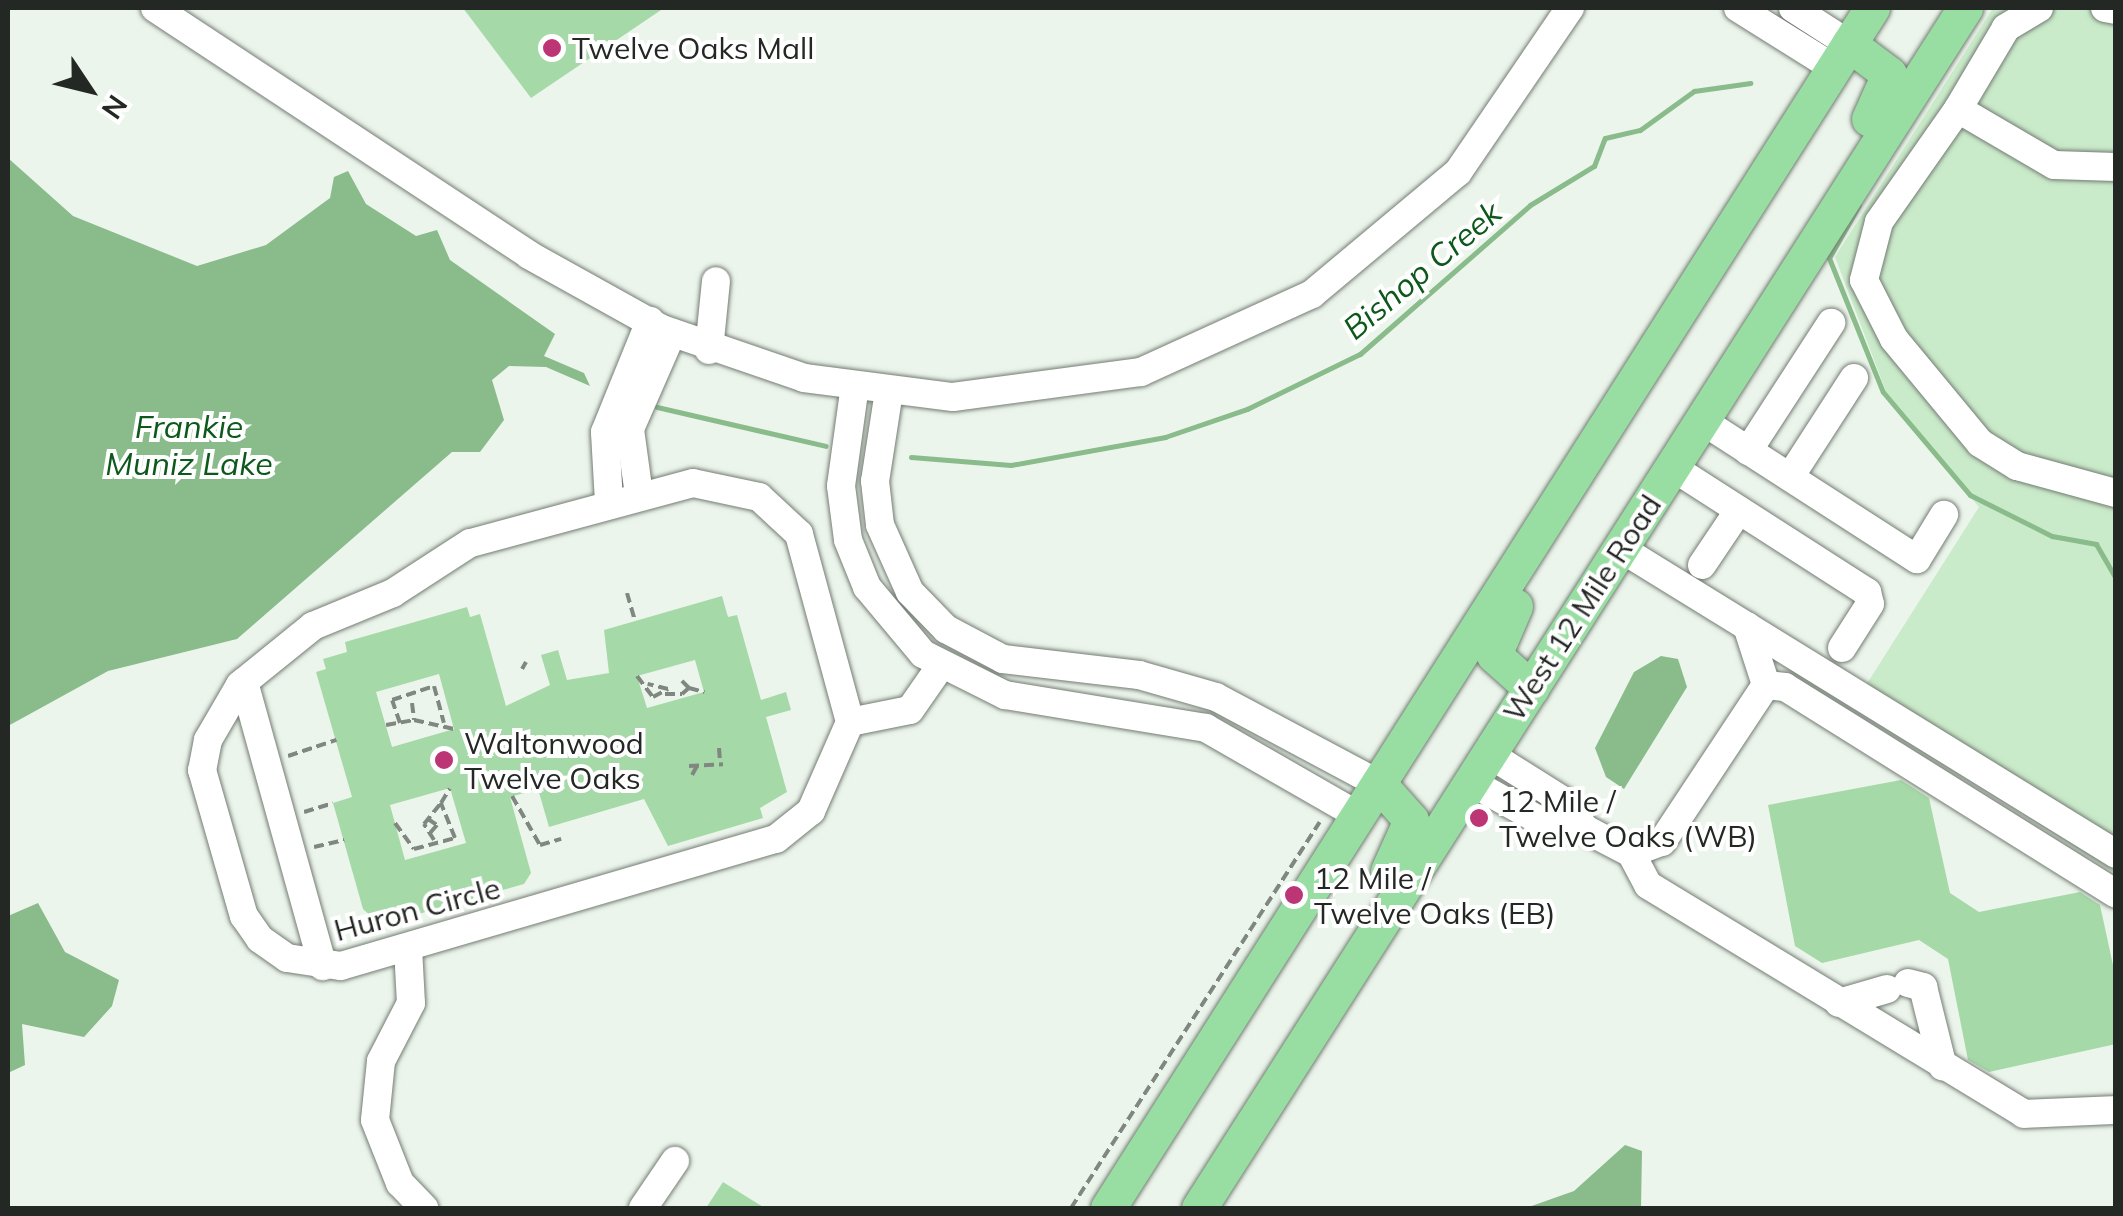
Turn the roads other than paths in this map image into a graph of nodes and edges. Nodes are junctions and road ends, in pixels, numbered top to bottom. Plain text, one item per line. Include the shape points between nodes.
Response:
1 (154, 8) edge
2 (1570, 8) edge
3 (1738, 8) edge
4 (1793, 8) edge
5 (1872, 8) edge
6 (1965, 8) edge
7 (2038, 8) edge
8 (2106, 8) edge
9 (2116, 10) edge
10 (1842, 56) junction
11 (1958, 109) junction
12 (2116, 166) edge
13 (1764, 178) junction
14 (716, 280) dead end
15 (1830, 323) dead end
16 (661, 327) junction
17 (709, 350) junction
18 (1854, 378) dead end
19 (855, 385) junction
20 (889, 391) junction
21 (1702, 420) junction
22 (1748, 450) junction
23 (1672, 467) junction
24 (1790, 478) junction
25 (2116, 493) edge
26 (639, 495) junction
27 (609, 502) junction
28 (1739, 510) junction
29 (1944, 515) dead end
30 (1622, 545) junction
31 (1702, 566) dead end
32 (1747, 626) junction
33 (1842, 648) dead end
34 (940, 667) junction
35 (244, 682) junction
36 (1766, 685) junction
37 (1531, 688) junction
38 (850, 722) junction
39 (1480, 768) junction
40 (1379, 784) junction
41 (1359, 816) junction
42 (1631, 853) junction
43 (2116, 854) edge
44 (2116, 894) edge
45 (1286, 931) junction
46 (408, 948) junction
47 (323, 966) junction
48 (1839, 1003) junction
49 (1943, 1067) junction
50 (2116, 1110) edge
51 (674, 1161) dead end
52 (424, 1208) edge
53 (643, 1208) edge
54 (1108, 1208) edge
55 (1131, 1208) edge
56 (1196, 1208) edge

1 - 16 street via 528,255
2 - 20 street via 1458,172 1312,294 1195,352 1099,383 976,396
3 - 10 street
4 - 10 street
5 - 10 main road
6 - 21 main road, West 12 Mile Road
7 - 11 street via 2006,28
8 - 9 street
10 - 13 main road
10 - 30 main road via 1886,69 1888,90 1631,498
11 - 12 street via 2054,165
11 - 25 street via 1879,222 1864,280 1894,339 1980,443 2017,466
13 - 37 main road via 1701,314 1495,638 1498,663
13 - 40 main road
14 - 17 street
15 - 22 street
16 - 17 street
16 - 26 street via 630,428
16 - 27 street via 605,432
17 - 19 street
18 - 24 street
19 - 20 street
19 - 34 street via 841,486 848,540 883,612
20 - 40 street via 875,480 880,526 910,592 946,629 1002,660 1138,676 1216,696
21 - 22 street
21 - 23 main road, West 12 Mile Road
22 - 24 street
23 - 28 street
23 - 30 main road, West 12 Mile Road
24 - 29 street via 1917,559
26 - 27 street, Huron Circle
26 - 38 street, Huron Circle via 729,485 782,514 811,557
27 - 35 street, Huron Circle via 470,544 393,593 314,626
28 - 31 street
28 - 33 street via 1867,592 1870,604
30 - 32 street
30 - 37 main road, West 12 Mile Road
32 - 36 street
32 - 43 street
34 - 38 street via 910,710
34 - 41 street via 1021,699 1127,708 1206,728
35 - 47 street
35 - 47 street, Huron Circle via 208,740 208,797 244,916 287,958
36 - 42 street via 1662,842
36 - 44 street via 1786,687
37 - 39 main road, West 12 Mile Road
38 - 46 street, Huron Circle via 811,811 776,839
39 - 42 street via 1552,828 1586,829
39 - 56 main road, West 12 Mile Road
40 - 41 main road
40 - 56 main road via 1408,811 1408,839 1232,1118
41 - 45 main road
42 - 48 street via 1648,885
45 - 54 main road
45 - 55 main road via 1263,1000
46 - 47 street, Huron Circle
46 - 52 street via 410,1003 382,1062 376,1120 384,1154
48 - 49 street
48 - 49 street via 1897,986 1924,987
49 - 50 street via 2024,1114
51 - 53 street

